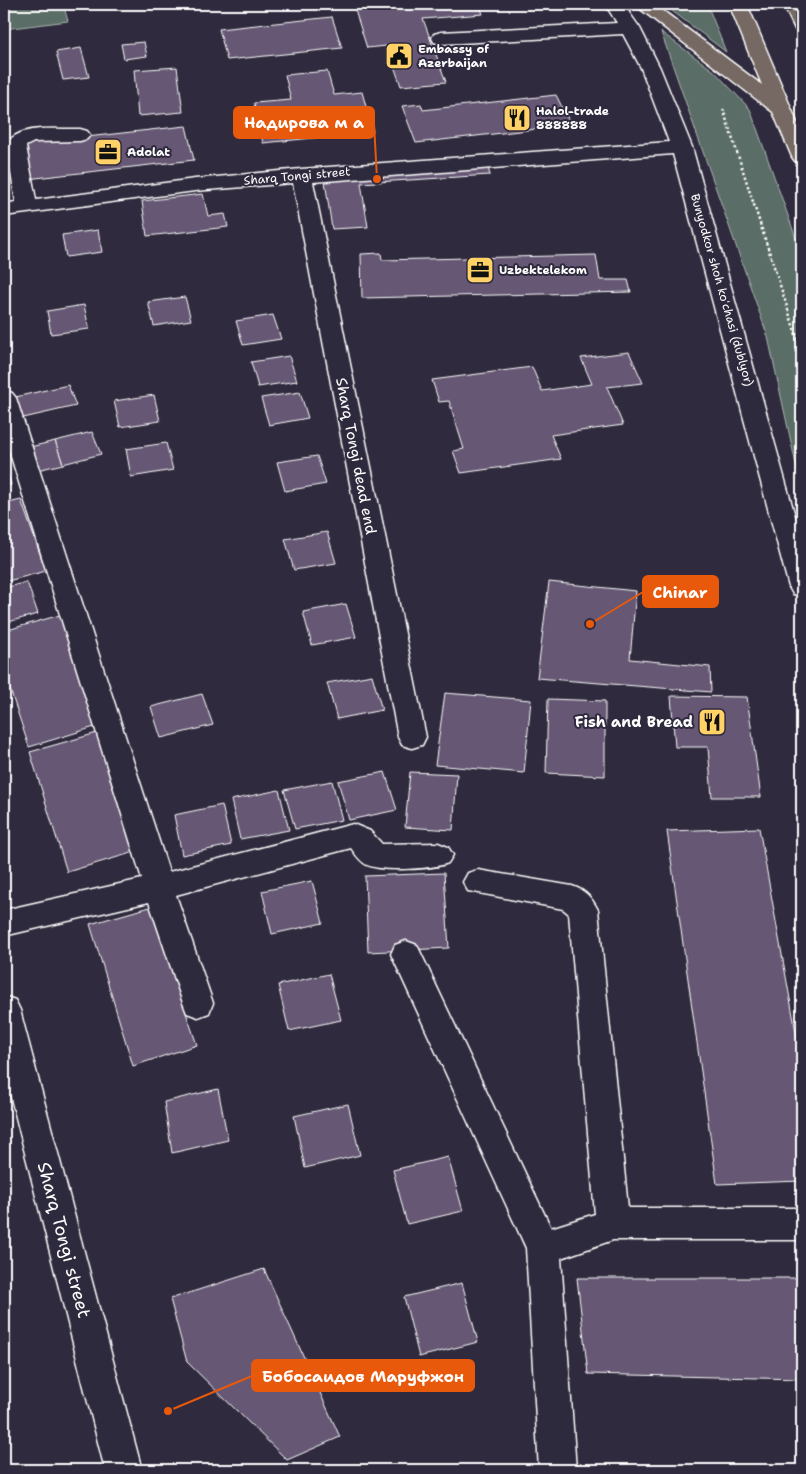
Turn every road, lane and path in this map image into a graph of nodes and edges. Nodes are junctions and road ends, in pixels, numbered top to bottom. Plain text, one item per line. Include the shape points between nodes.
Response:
1 (614, 4) edge
2 (644, 4) edge
3 (738, 4) edge
4 (792, 4) edge
5 (802, 27) edge
6 (631, 28) junction
7 (441, 38) dead end
8 (723, 109) dead end
9 (782, 109) junction
10 (80, 135) dead end
11 (682, 146) junction
12 (802, 157) edge
13 (301, 175) junction
14 (27, 206) junction
15 (4, 210) edge
16 (802, 353) edge
17 (4, 398) edge
18 (802, 587) edge
19 (412, 737) dead end
20 (438, 855) dead end
21 (478, 882) dead end
22 (159, 887) junction
23 (4, 923) edge
24 (406, 954) dead end
25 (198, 1003) dead end
26 (4, 1010) edge
27 (613, 1224) junction
28 (802, 1224) edge
29 (543, 1247) junction
30 (124, 1470) edge
31 (558, 1470) edge

1 - 6 street, Bunyodkor shoh koʻchasi (dublyor)
2 - 9 main road
3 - 9 main road
4 - 5 main road
6 - 7 street
6 - 11 street, Bunyodkor shoh koʻchasi (dublyor) via 651,66
8 - 16 path
9 - 12 main road
10 - 14 street via 30,136 16,144
11 - 13 street, Sharq Tongi street
11 - 18 street, Bunyodkor shoh koʻchasi (dublyor)
13 - 14 street, Sharq Tongi street via 195,184
13 - 19 street, Sharq Tongi dead end
14 - 15 street, Sharq Tongi street
17 - 22 street
20 - 22 street via 375,856 353,836
21 - 27 street via 572,898 583,910
22 - 23 street
22 - 25 street
24 - 29 street
26 - 30 street, Sharq Tongi street
27 - 28 street
27 - 29 street
29 - 31 street

